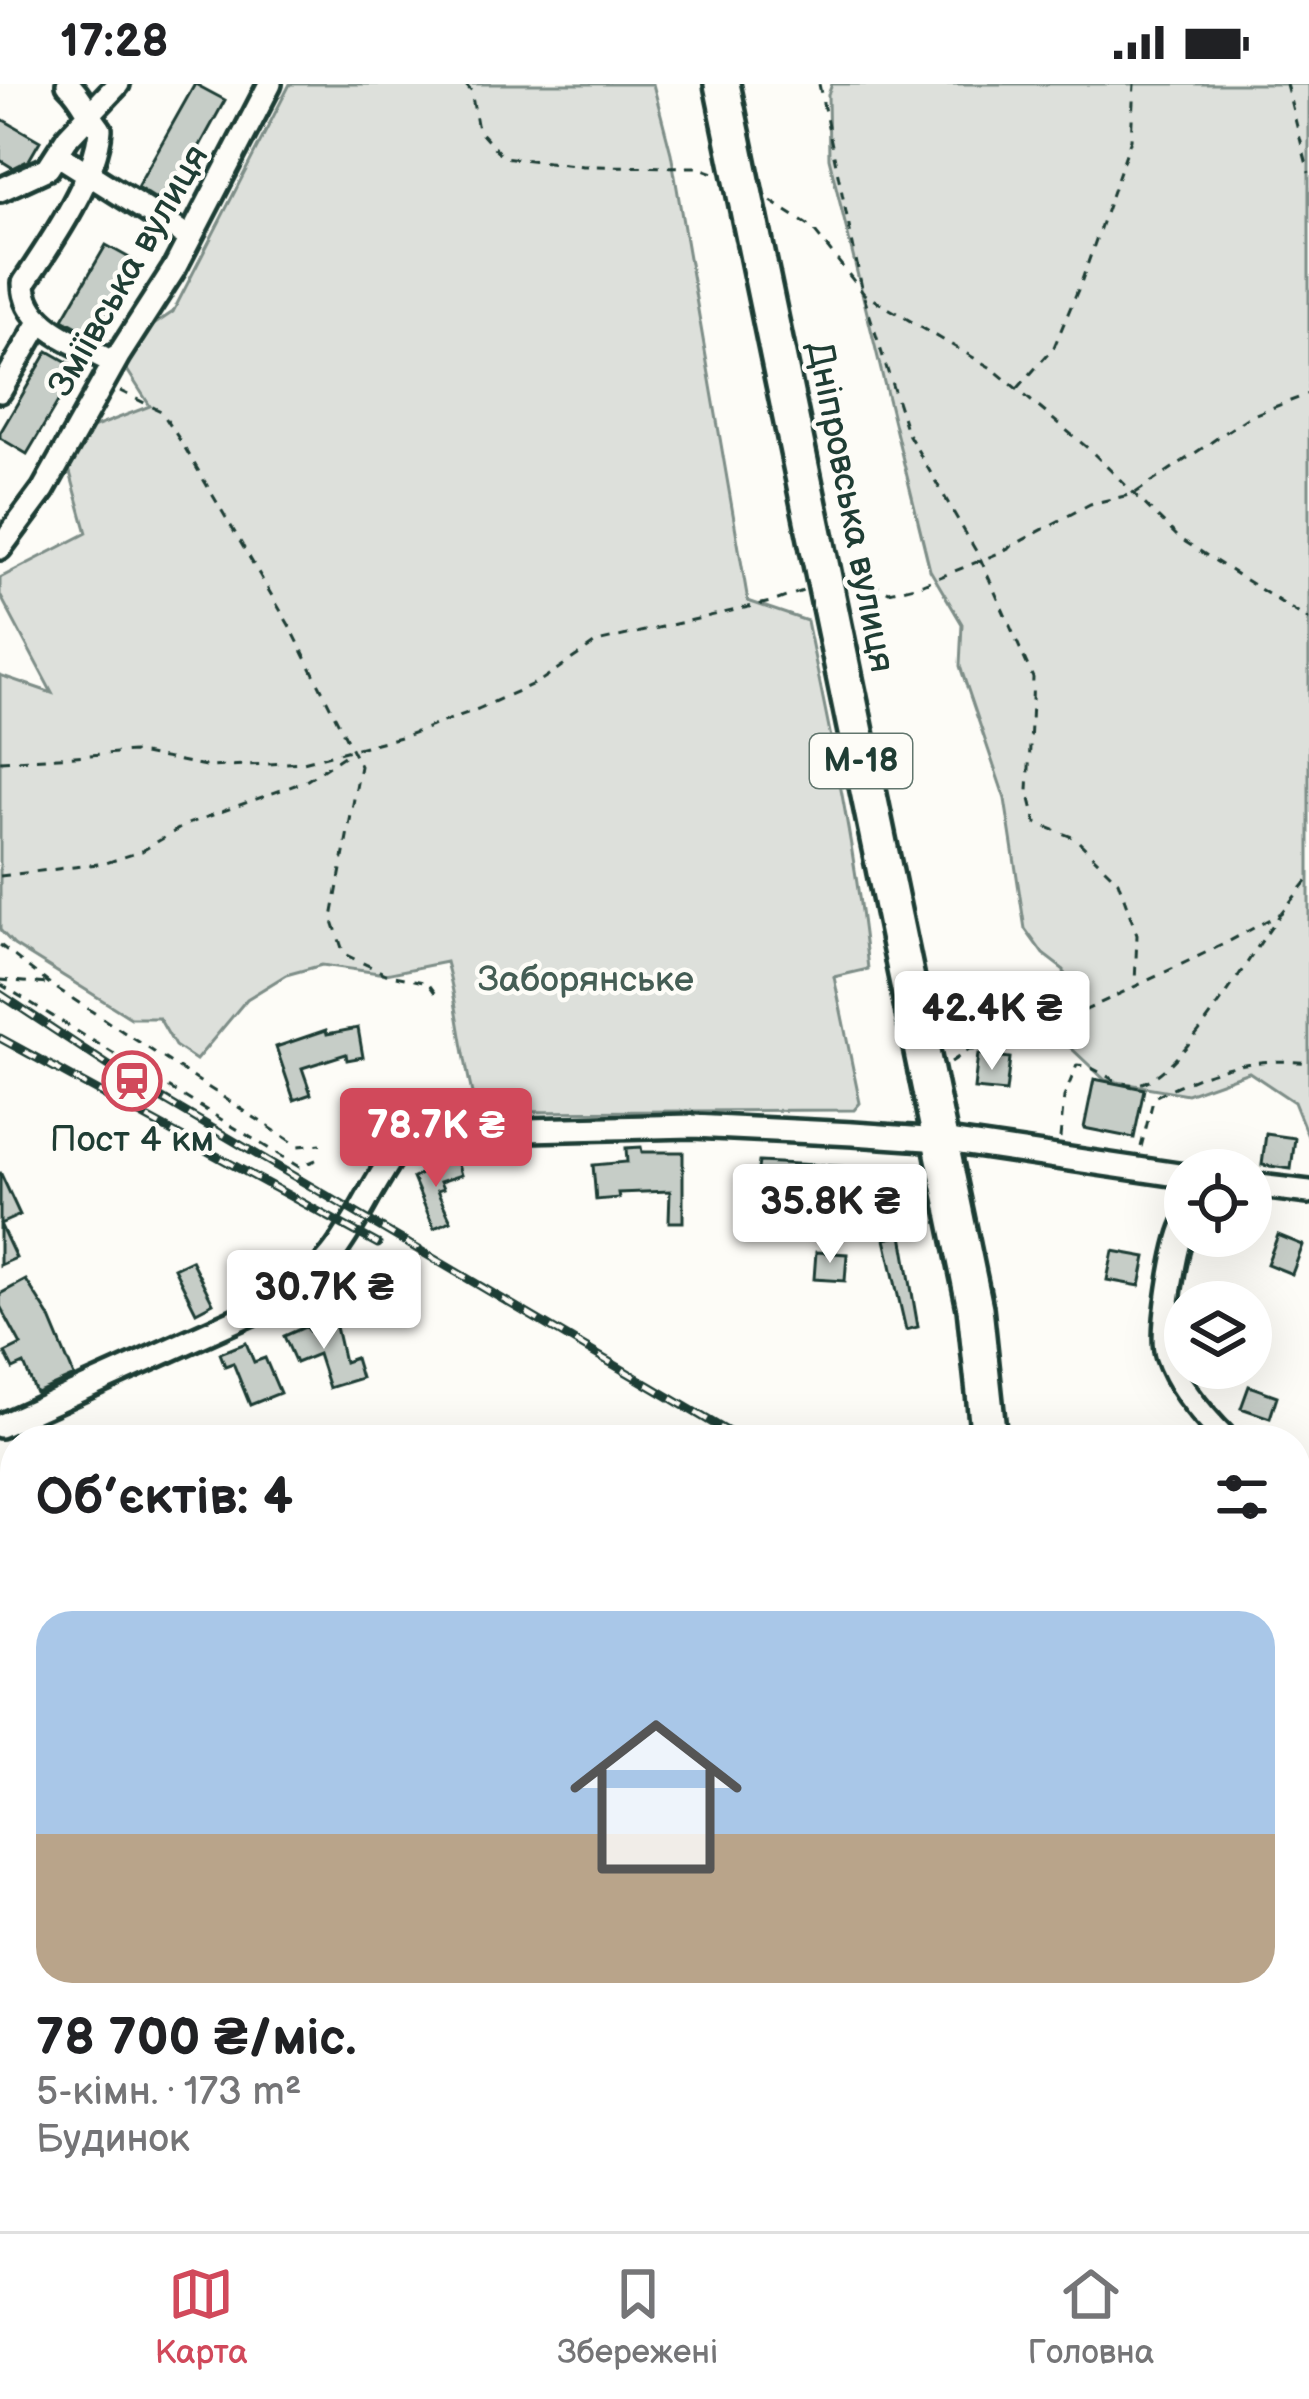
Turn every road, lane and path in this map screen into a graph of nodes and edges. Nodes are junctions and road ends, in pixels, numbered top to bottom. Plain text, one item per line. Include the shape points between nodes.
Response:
1 (68, 84) edge
2 (118, 84) edge
3 (270, 84) edge
4 (465, 84) edge
5 (722, 84) edge
6 (819, 84) edge
7 (1134, 84) edge
8 (1286, 84) edge
9 (88, 114) junction
10 (57, 154) junction
11 (1309, 172) edge
12 (88, 174) junction
13 (745, 184) junction
14 (0, 190) edge
15 (190, 238) junction
16 (864, 294) junction
17 (40, 322) junction
18 (114, 363) junction
19 (100, 388) junction
20 (1017, 390) junction
21 (0, 391) edge
22 (1309, 394) edge
23 (1134, 494) junction
24 (0, 548) edge
25 (980, 558) junction
26 (825, 587) junction
27 (1309, 620) edge
28 (352, 750) junction
29 (0, 760) edge
30 (0, 877) edge
31 (1309, 879) edge
32 (1281, 914) junction
33 (0, 945) edge
34 (0, 982) edge
35 (50, 984) junction
36 (1135, 984) junction
37 (436, 994) dead end
38 (1309, 1063) edge
39 (926, 1069) junction
40 (941, 1140) junction
41 (321, 1144) dead end
42 (323, 1157) dead end
43 (1058, 1158) junction
44 (1140, 1170) junction
45 (1164, 1173) edge
46 (1272, 1188) edge
47 (1309, 1192) edge
48 (1174, 1257) edge
49 (3, 1417) edge
50 (987, 1425) edge
51 (1212, 1425) edge

1 - 9 street
2 - 9 street
3 - 15 street, Зміївська вулиця
4 - 13 path via 478,130 503,157 697,167
5 - 13 highway, Дніпровська вулиця / М-18
6 - 16 path
7 - 20 path via 1131,140 1082,280 1054,347
8 - 11 path
9 - 10 street
9 - 12 street via 100,129
10 - 12 street
10 - 14 street via 48,168
12 - 15 street
12 - 17 street via 24,283
13 - 16 path via 812,228
13 - 26 highway, Дніпровська вулиця / М-18
15 - 18 street, Зміївська вулиця
16 - 20 path
16 - 25 path via 907,432
17 - 18 street
17 - 21 street
18 - 19 street, Зміївська вулиця
19 - 24 street, Зміївська вулиця
19 - 28 path via 161,411 292,630
20 - 23 path
22 - 23 path via 1250,416
23 - 25 path via 1090,504
23 - 27 path via 1179,538
25 - 26 path via 889,592 866,579
25 - 36 path via 1033,678 1028,791 1036,823 1075,838 1118,880 1137,935
26 - 28 path via 597,642 540,681 478,709
26 - 39 highway, Дніпровська вулиця / М-18
28 - 29 path via 303,762 211,766 133,752
28 - 30 path via 306,781 184,825 142,851
28 - 37 path via 360,766 332,918 344,954 428,983
31 - 32 path
32 - 36 path
32 - 43 path via 1186,1050 1156,1079 1111,1081 1077,1065 1064,1097
33 - 35 path
34 - 35 path
34 - 42 path via 299,1167
35 - 41 path via 298,1146
36 - 39 path via 1067,1019
38 - 44 path via 1220,1066 1154,1097
39 - 40 highway, Дніпровська вулиця / М-18
40 - 43 street
40 - 49 street via 693,1126 419,1137 393,1156 316,1278
40 - 50 highway, Дніпровська вулиця / М-18 via 975,1308
43 - 44 street
44 - 45 street
46 - 47 street
48 - 51 street via 1166,1353

